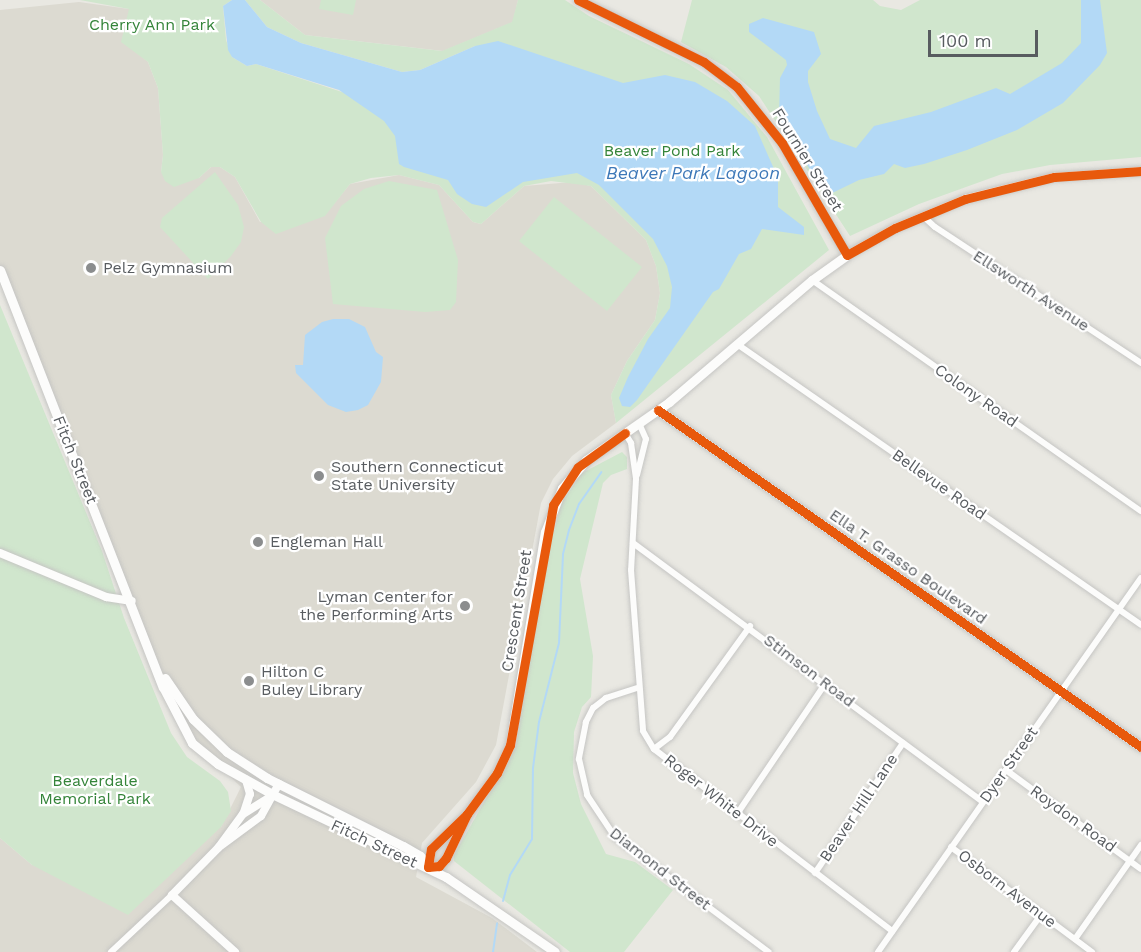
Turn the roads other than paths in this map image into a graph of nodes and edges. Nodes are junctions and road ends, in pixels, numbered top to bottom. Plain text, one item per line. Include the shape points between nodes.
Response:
1 (578, 0) edge
2 (1141, 171) edge
3 (923, 216) junction
4 (847, 255) junction
5 (0, 270) edge
6 (812, 280) junction
7 (737, 344) junction
8 (1141, 363) edge
9 (658, 410) junction
10 (639, 423) junction
11 (625, 433) junction
12 (636, 479) junction
13 (1141, 511) edge
14 (633, 543) junction
15 (0, 553) edge
16 (1141, 578) edge
17 (132, 601) junction
18 (1119, 610) junction
19 (1141, 625) edge
20 (750, 626) junction
21 (150, 650) junction
22 (825, 684) junction
23 (637, 688) junction
24 (1061, 692) junction
25 (903, 742) junction
26 (1141, 747) edge
27 (654, 749) junction
28 (1006, 770) junction
29 (246, 780) junction
30 (279, 784) junction
31 (273, 795) junction
32 (983, 802) junction
33 (243, 814) junction
34 (467, 814) junction
35 (737, 814) junction
36 (1141, 845) edge
37 (951, 847) junction
38 (218, 848) junction
39 (1130, 861) junction
40 (428, 867) junction
41 (1141, 869) edge
42 (815, 873) junction
43 (172, 895) junction
44 (1041, 915) junction
45 (892, 931) junction
46 (1075, 939) junction
47 (111, 952) edge
48 (235, 952) edge
49 (555, 952) edge
50 (769, 952) edge
51 (878, 952) edge
52 (1014, 952) edge
53 (1092, 952) edge

1 - 4 street, Fournier Street via 704,62 737,87 782,143
2 - 3 street, Crescent Street via 1046,179 964,199
3 - 4 street, Crescent Street
3 - 8 street, Ellsworth Avenue
4 - 6 main road, Crescent Street
5 - 17 main road, Fitch Street
6 - 7 main road, Crescent Street
6 - 13 street, Colony Road
7 - 9 main road, Crescent Street
7 - 18 street, Bellevue Road
9 - 10 main road, Crescent Street
9 - 24 main road, Ella T. Grasso Boulevard
10 - 11 main road, Crescent Street
10 - 12 street, Roger White Drive via 646,445
11 - 12 street, Roger White Drive via 631,443
11 - 34 main road, Crescent Street via 578,467 553,505 510,744 497,773
12 - 14 street, Roger White Drive
14 - 20 street, Stimson Road
14 - 23 street, Roger White Drive
15 - 17 street via 106,597
16 - 18 street, Dyer Street
17 - 21 main road, Fitch Street
18 - 19 street, Bellevue Road
18 - 24 street, Dyer Street
20 - 22 street, Stimson Road
20 - 27 street via 670,737
21 - 29 main road, Fitch Street via 183,731 202,753
21 - 30 main road, Fitch Street via 172,690 208,736 241,763
22 - 25 street, Stimson Road
22 - 35 street
23 - 27 street, Roger White Drive via 643,731
23 - 50 street, Diamond Street via 606,698 593,708 586,722 579,759 586,795 615,837
24 - 26 main road, Ella T. Grasso Boulevard
24 - 28 street, Dyer Street
25 - 32 street, Stimson Road
25 - 42 street, Beaver Hill Lane
27 - 35 street, Roger White Drive
28 - 32 street, Dyer Street
28 - 39 street, Roydon Road
29 - 31 main road, Fitch Street
29 - 33 street via 250,802
30 - 31 street
30 - 40 main road, Fitch Street via 403,846 420,856
31 - 33 street
31 - 38 street via 261,816
31 - 40 main road, Fitch Street via 407,861
32 - 37 street, Dyer Street
33 - 38 street
34 - 40 main road, Crescent Street via 431,849
34 - 40 main road, Crescent Street via 446,858 439,866
35 - 42 street, Roger White Drive
36 - 39 street
37 - 44 street, Osborn Avenue
37 - 45 street, Dyer Street
38 - 43 street
39 - 41 street, Roydon Road
39 - 46 street
40 - 49 main road, Fitch Street via 489,903
42 - 45 street, Roger White Drive
43 - 47 street
43 - 48 street
44 - 46 street, Osborn Avenue
44 - 52 street
45 - 51 street, Dyer Street
46 - 53 street, Osborn Avenue

